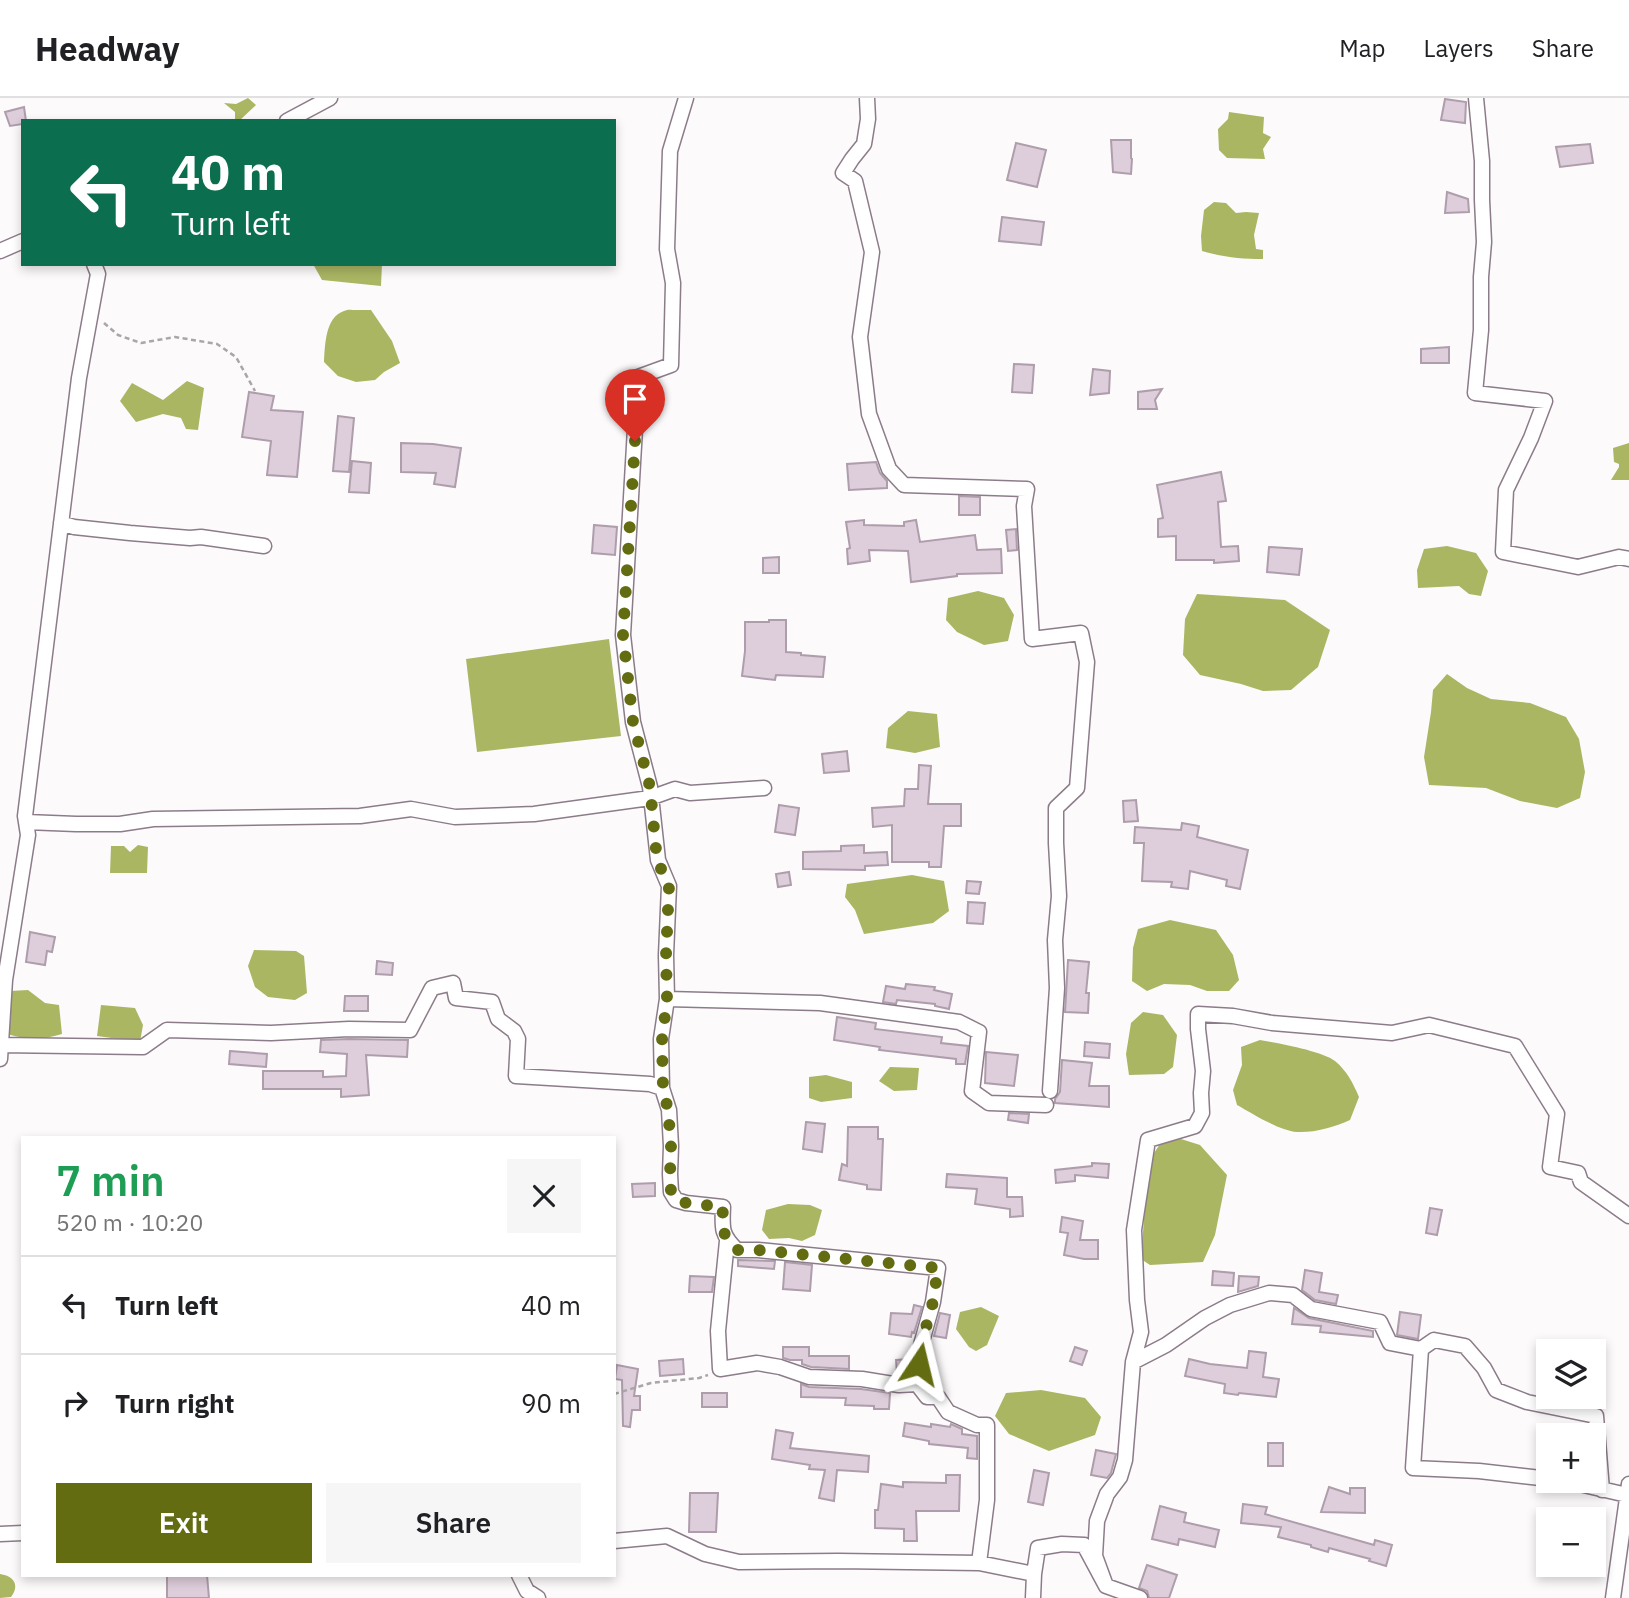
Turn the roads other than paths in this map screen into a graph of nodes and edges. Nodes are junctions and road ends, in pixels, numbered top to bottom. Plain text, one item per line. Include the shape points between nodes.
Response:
1 (330, 98) edge
2 (685, 98) edge
3 (867, 98) edge
4 (1476, 98) edge
5 (291, 119) edge
6 (21, 242) edge
7 (0, 251) edge
8 (95, 266) edge
9 (61, 523) junction
10 (264, 546) dead end
11 (1629, 559) edge
12 (764, 788) dead end
13 (650, 798) junction
14 (26, 822) junction
15 (667, 999) junction
16 (0, 1045) edge
17 (0, 1059) edge
18 (663, 1088) junction
19 (1629, 1216) edge
20 (727, 1241) junction
21 (1421, 1349) junction
22 (1133, 1362) junction
23 (917, 1384) junction
24 (1597, 1423) edge
25 (1536, 1478) edge
26 (1606, 1490) edge
27 (1628, 1490) edge
28 (21, 1533) edge
29 (0, 1534) edge
30 (616, 1541) edge
31 (979, 1563) junction
32 (1034, 1574) junction
33 (520, 1577) edge
34 (1106, 1586) junction
35 (538, 1598) edge
36 (1032, 1598) edge
37 (1140, 1598) edge
38 (1613, 1598) edge

1 - 5 street
2 - 13 street via 670,151 671,365 638,377 623,635 633,722
3 - 15 street via 864,144 843,173 855,181 872,252 860,337 869,414 889,469 904,485 1027,489 1024,506 1032,639 1081,634 1087,662 1077,788 1056,808 1057,988 1048,1098 989,1104 972,1091 979,1032 959,1022 820,1003
4 - 11 street via 1484,242 1475,393 1545,401 1506,490 1503,552 1578,568 1619,557
6 - 7 street
8 - 9 street via 98,274 79,378
9 - 10 street
9 - 14 street
12 - 13 street via 690,793 675,789
13 - 14 street via 534,814 455,817 411,809 360,816 120,824
13 - 15 street via 657,860 669,886
14 - 16 street
15 - 18 street
16 - 17 street
16 - 18 street via 143,1047 167,1030 410,1030 432,988 453,983 456,998 492,1002 498,1019 514,1031 518,1039 516,1076
18 - 20 street via 671,1146 671,1192 686,1203 723,1207 722,1230
19 - 22 street via 1581,1182 1578,1173 1550,1167 1557,1114 1515,1046 1429,1025 1392,1033 1198,1014 1202,1113 1195,1126 1148,1140 1134,1230 1141,1332
20 - 23 street via 718,1331 720,1369 757,1363 809,1377
20 - 23 street via 737,1250 938,1268
21 - 22 street via 1390,1343 1380,1322 1311,1309 1293,1295 1269,1293 1230,1305
21 - 24 street via 1434,1340 1465,1346 1496,1390 1527,1402 1596,1416
21 - 25 street via 1413,1468
22 - 34 street via 1125,1460 1097,1521 1095,1556
23 - 31 street via 927,1397 938,1397 948,1412 977,1426 987,1425 987,1500
26 - 27 street
27 - 38 street
28 - 29 street
30 - 31 street via 667,1536 705,1554 739,1562
31 - 32 street
32 - 34 street via 1038,1548 1084,1545
32 - 36 street
33 - 35 street via 527,1591
34 - 37 street

